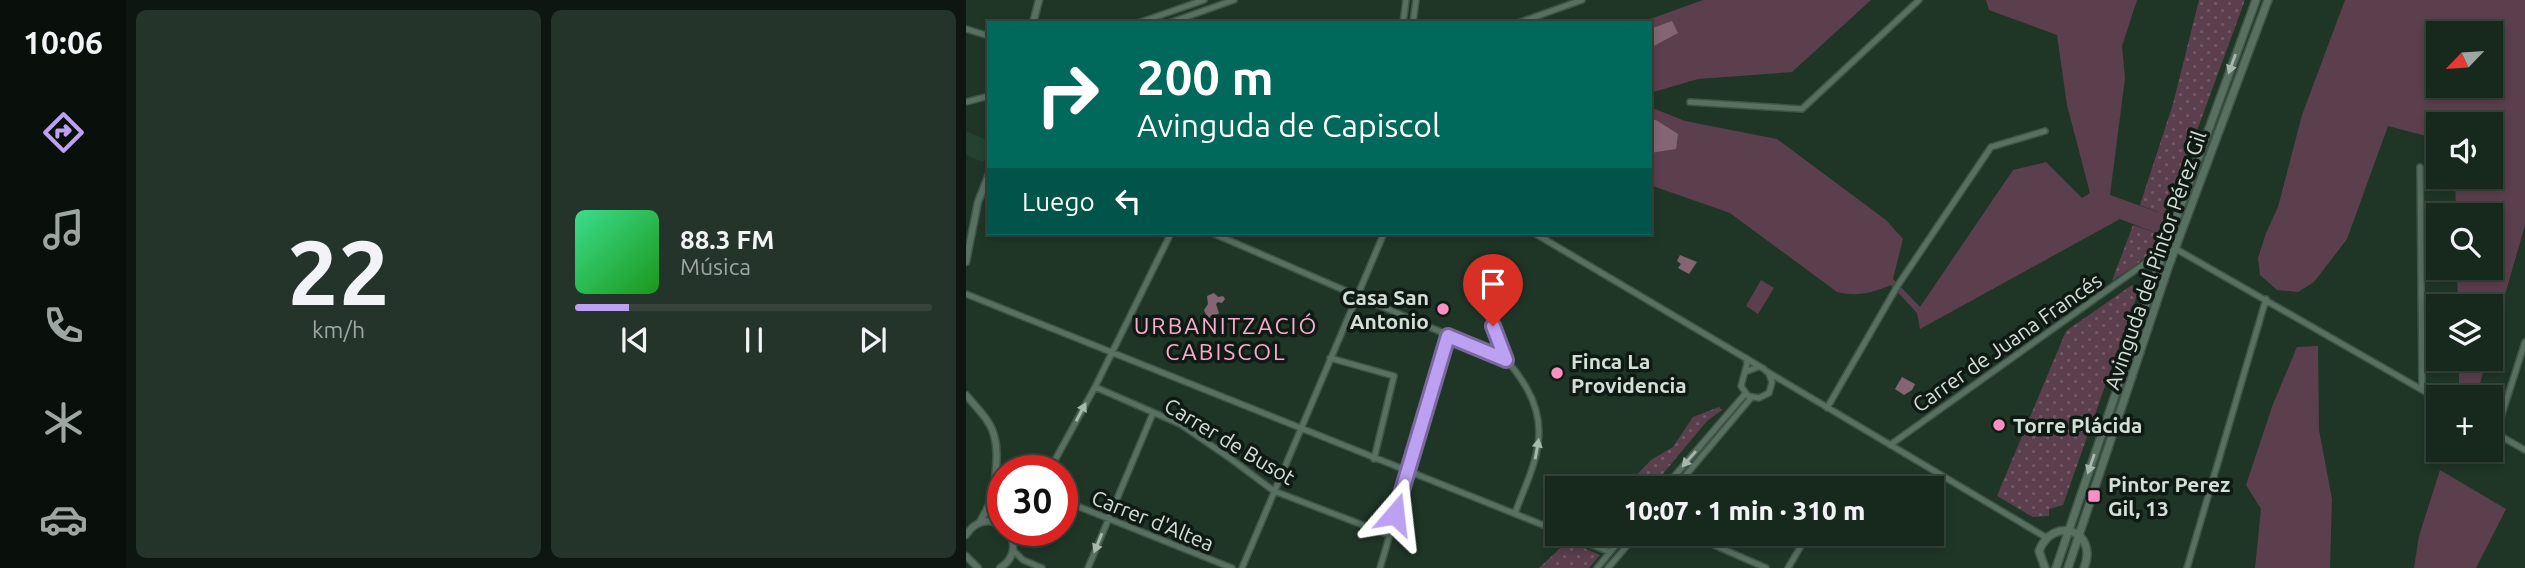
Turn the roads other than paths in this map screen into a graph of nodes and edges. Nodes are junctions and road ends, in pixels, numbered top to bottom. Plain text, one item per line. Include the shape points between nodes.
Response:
1 (1039, 0) edge
2 (1204, 0) edge
3 (1234, 0) edge
4 (1406, 0) edge
5 (1416, 0) edge
6 (1582, 0) edge
7 (1919, 0) edge
8 (2256, 0) edge
9 (2268, 0) edge
10 (1034, 21) edge
11 (1144, 21) edge
12 (1174, 21) edge
13 (1403, 21) edge
14 (1413, 21) edge
15 (1524, 21) edge
16 (966, 29) edge
17 (987, 35) edge
18 (987, 97) edge
19 (966, 102) edge
20 (1690, 102) dead end
21 (2045, 131) dead end
22 (2420, 167) dead end
23 (987, 179) edge
24 (1170, 235) edge
25 (1217, 235) edge
26 (1383, 235) edge
27 (1537, 235) edge
28 (2165, 249) junction
29 (2176, 249) junction
30 (966, 262) edge
31 (2143, 265) junction
32 (2156, 276) junction
33 (966, 294) edge
34 (1356, 296) junction
35 (2266, 299) junction
36 (1493, 326) dead end
37 (1448, 336) junction
38 (2525, 342) edge
39 (1111, 352) junction
40 (1330, 358) junction
41 (1746, 358) junction
42 (1506, 360) junction
43 (1765, 370) junction
44 (1745, 373) junction
45 (1783, 381) junction
46 (1772, 386) junction
47 (1095, 387) junction
48 (2422, 390) junction
49 (2426, 392) edge
50 (1745, 394) junction
51 (966, 396) edge
52 (1751, 398) junction
53 (2503, 403) edge
54 (1826, 408) junction
55 (1153, 413) junction
56 (1301, 429) junction
57 (2503, 437) edge
58 (1890, 445) junction
59 (2525, 450) edge
60 (996, 455) edge
61 (1058, 455) edge
62 (1374, 459) junction
63 (1408, 472) junction
64 (1674, 476) edge
65 (1685, 476) edge
66 (1274, 491) junction
67 (1078, 507) edge
68 (987, 509) edge
69 (1516, 513) junction
70 (1108, 519) junction
71 (980, 522) junction
72 (987, 523) edge
73 (1545, 525) edge
74 (2069, 530) junction
75 (2079, 534) junction
76 (966, 535) edge
77 (1389, 535) junction
78 (2047, 538) junction
79 (1013, 546) edge
80 (1595, 546) edge
81 (1615, 546) edge
82 (1627, 546) edge
83 (1716, 546) edge
84 (1801, 546) edge
85 (1013, 550) junction
86 (1610, 552) junction
87 (966, 556) edge
88 (1023, 560) junction
89 (1008, 561) junction
90 (976, 568) edge
91 (1000, 568) edge
92 (1042, 568) edge
93 (1088, 568) edge
94 (1232, 568) edge
95 (1242, 568) edge
96 (1380, 568) edge
97 (1597, 568) edge
98 (1608, 568) edge
99 (1766, 568) edge
100 (1788, 568) edge
101 (2045, 568) edge
102 (2056, 568) edge
103 (2068, 568) edge
104 (2084, 568) edge
105 (2187, 568) edge

1 - 10 street
2 - 11 street
3 - 12 street
4 - 13 street
5 - 14 street
6 - 15 street
7 - 20 street via 1802,109
8 -> 28 main road, Avinguda del Pintor Pérez Gil
9 - 29 main road, Avinguda del Pintor Pérez Gil
16 - 17 street
18 - 19 street
21 - 54 street via 1991,147 1898,285
22 - 48 street
23 - 30 street
24 - 39 street
25 - 34 street
26 - 34 street
27 - 41 street
28 - 29 street
28 - 31 street, Carrer de Juana Francés
28 - 32 main road, Avinguda del Pintor Pérez Gil
29 - 35 street
29 - 75 main road, Avinguda del Pintor Pérez Gil
31 - 32 street
31 - 58 street, Carrer de Juana Francés
32 -> 74 main road, Avinguda del Pintor Pérez Gil
33 - 39 street
34 - 37 street
34 - 40 street
35 - 48 street
35 - 105 street
36 - 42 street
37 - 42 street
37 - 63 street
38 - 53 street
39 - 47 street
39 - 56 street
40 - 56 street
40 - 62 street via 1394,376
41 - 43 street
41 - 44 street
69 -> 42 street via 1539,445 1539,418 1531,396
43 - 44 street via 1754,367
43 - 45 street
43 - 46 street
44 - 50 street via 1741,382
45 - 46 street
45 - 54 street
46 - 52 street via 1766,395
47 - 55 street, Carrer de Busot
61 -> 47 street
48 - 49 street
50 - 52 street
50 -> 64 street
51 - 60 street via 986,419
52 - 65 street
54 - 58 street
55 - 66 street, Carrer de Busot via 1180,424
55 - 70 street
56 - 62 street
56 - 66 street
57 - 59 street
58 - 78 street
62 - 63 street
63 - 69 street
63 - 77 street
66 - 77 street, Carrer de Busot
66 - 95 street
67 - 70 street, Carrer d'Altea
68 - 71 street
69 - 73 street
70 -> 93 street
70 - 94 street, Carrer d'Altea
71 - 72 street
71 - 76 street
74 - 75 main road
74 - 78 main road
74 - 102 main road, Avinguda del Pintor Pérez Gil
75 - 103 main road, Avinguda del Pintor Pérez Gil
75 - 104 main road, Avinguda del Pintor Pérez Gil via 2088,557
77 - 96 street
78 - 101 main road via 2039,551
79 - 85 street
80 - 86 street
81 - 86 street
82 - 98 street
83 - 99 street
84 - 100 street
85 - 88 street
85 - 89 street
86 - 97 street
87 - 90 street
88 - 89 street
88 - 92 street
89 - 91 street

